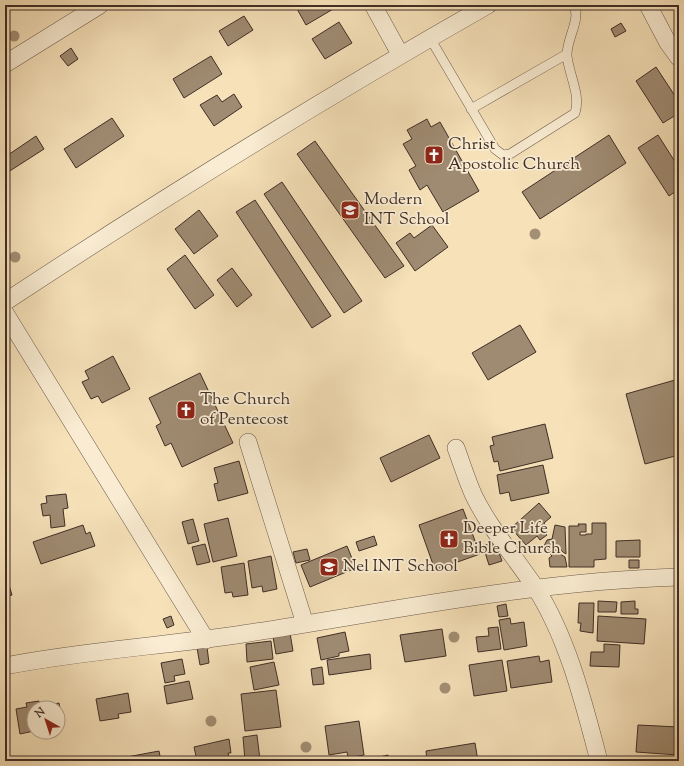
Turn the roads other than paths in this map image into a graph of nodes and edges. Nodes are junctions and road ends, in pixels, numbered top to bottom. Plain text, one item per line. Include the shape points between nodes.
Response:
1 (100, 5) edge
2 (373, 5) edge
3 (488, 5) edge
4 (574, 5) edge
5 (648, 5) edge
6 (430, 38) junction
7 (400, 54) junction
8 (567, 54) junction
9 (679, 58) edge
10 (5, 64) edge
11 (471, 110) junction
12 (5, 302) edge
13 (5, 313) edge
14 (248, 442) dead end
15 (456, 448) dead end
16 (679, 577) edge
17 (535, 588) junction
18 (305, 624) junction
19 (206, 640) junction
20 (5, 666) edge
21 (599, 761) edge

1 - 10 street
2 - 7 street
3 - 6 street
4 - 8 lane via 577,12
5 - 9 street
6 - 7 street
6 - 11 lane
7 - 12 street via 141,212
8 - 11 lane
8 - 11 lane via 578,104 575,113 510,154 503,154 495,149
13 - 19 street
14 - 18 street
15 - 17 street via 475,497
16 - 17 street
17 - 18 street
17 - 21 street via 561,639 581,692
18 - 19 street
19 - 20 street via 51,657

